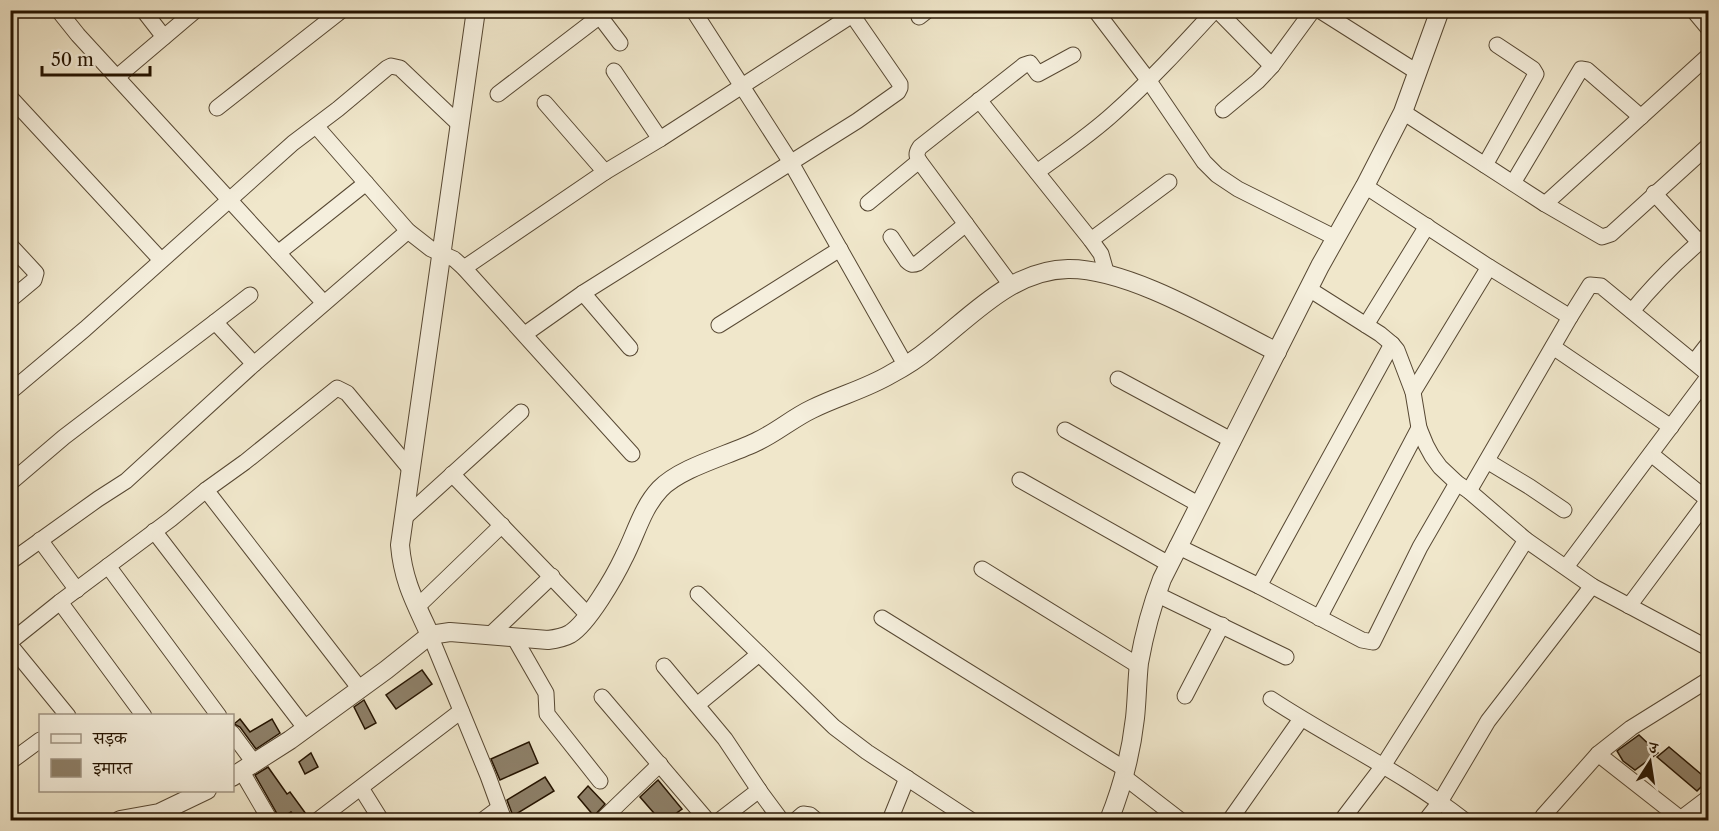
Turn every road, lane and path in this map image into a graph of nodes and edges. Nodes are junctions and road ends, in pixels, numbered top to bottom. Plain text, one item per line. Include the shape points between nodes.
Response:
1 (58, 10) edge
2 (143, 10) edge
3 (196, 10) edge
4 (342, 10) edge
5 (693, 10) edge
6 (1095, 10) edge
7 (1216, 10) edge
8 (1313, 10) edge
9 (1319, 10) edge
10 (1440, 10) edge
11 (1693, 10) edge
12 (475, 12) edge
13 (597, 13) edge
14 (857, 13) edge
15 (1708, 28) edge
16 (164, 37) junction
17 (620, 43) dead end
18 (1497, 45) dead end
19 (1073, 55) dead end
20 (1708, 56) edge
21 (1272, 66) junction
22 (614, 71) dead end
23 (1417, 72) junction
24 (117, 77) junction
25 (1149, 81) junction
26 (741, 87) junction
27 (498, 94) dead end
28 (10, 97) edge
29 (979, 100) junction
30 (545, 103) dead end
31 (217, 108) dead end
32 (1223, 110) dead end
33 (1403, 112) junction
34 (1641, 117) junction
35 (460, 125) junction
36 (316, 126) junction
37 (660, 139) junction
38 (1708, 146) edge
39 (919, 161) junction
40 (790, 162) junction
41 (1485, 165) junction
42 (605, 172) junction
43 (1037, 172) junction
44 (1169, 182) dead end
45 (366, 183) junction
46 (1513, 183) junction
47 (1365, 186) junction
48 (1654, 193) junction
49 (228, 199) junction
50 (868, 203) dead end
51 (1545, 204) junction
52 (966, 224) junction
53 (1426, 226) junction
54 (408, 231) junction
55 (891, 237) dead end
56 (1336, 238) junction
57 (1704, 238) edge
58 (1091, 240) junction
59 (10, 245) edge
60 (840, 249) junction
61 (278, 253) junction
62 (442, 254) junction
63 (161, 260) junction
64 (1489, 267) junction
65 (464, 268) junction
66 (1107, 274) junction
67 (1011, 285) junction
68 (1309, 289) junction
69 (583, 293) junction
70 (250, 295) dead end
71 (10, 300) edge
72 (324, 303) junction
73 (1632, 311) junction
74 (1570, 317) junction
75 (215, 322) junction
76 (719, 325) dead end
77 (1366, 325) junction
78 (525, 334) junction
79 (1392, 344) junction
80 (1708, 344) edge
81 (1553, 346) junction
82 (630, 348) dead end
83 (1277, 352) junction
84 (1694, 362) junction
85 (254, 364) junction
86 (906, 366) junction
87 (1708, 376) edge
88 (1118, 379) dead end
89 (10, 392) edge
90 (1413, 392) junction
91 (520, 412) dead end
92 (1671, 427) junction
93 (1419, 428) junction
94 (1065, 430) dead end
95 (1233, 441) junction
96 (632, 454) dead end
97 (1651, 454) junction
98 (1487, 461) junction
99 (411, 470) junction
100 (453, 474) junction
101 (1020, 480) dead end
102 (10, 483) edge
103 (1463, 487) junction
104 (206, 490) junction
105 (1708, 500) edge
106 (1200, 505) junction
107 (1564, 510) dead end
108 (403, 519) junction
109 (502, 525) junction
110 (154, 531) junction
111 (40, 540) junction
112 (1526, 540) junction
113 (1177, 546) junction
114 (10, 562) edge
115 (1169, 564) junction
116 (108, 566) junction
117 (1566, 567) junction
118 (982, 569) dead end
119 (552, 576) junction
120 (1259, 586) junction
121 (1592, 586) junction
122 (77, 590) junction
123 (698, 594) dead end
124 (1156, 594) junction
125 (60, 602) junction
126 (1629, 606) junction
127 (417, 608) junction
128 (588, 615) junction
129 (882, 618) dead end
130 (1318, 618) junction
131 (1222, 625) junction
132 (430, 635) junction
133 (489, 636) junction
134 (515, 639) junction
135 (10, 643) edge
136 (1708, 648) edge
137 (759, 654) junction
138 (1286, 657) dead end
139 (664, 666) dead end
140 (1139, 666) junction
141 (1708, 680) edge
142 (360, 689) junction
143 (1185, 696) dead end
144 (602, 697) dead end
145 (1271, 699) dead end
146 (697, 705) junction
147 (461, 711) junction
148 (66, 714) edge
149 (143, 714) edge
150 (218, 714) edge
151 (1301, 719) junction
152 (306, 729) junction
153 (39, 741) edge
154 (234, 741) edge
155 (1598, 753) junction
156 (10, 762) edge
157 (660, 764) junction
158 (1383, 766) junction
159 (243, 771) edge
160 (1124, 773) junction
161 (907, 778) junction
162 (600, 781) dead end
163 (361, 788) junction
164 (759, 790) junction
165 (201, 792) edge
166 (1708, 798) edge
167 (1440, 802) junction
168 (501, 814) edge
169 (619, 815) edge
170 (1543, 816) dead end
171 (321, 819) edge
172 (120, 820) edge
173 (270, 820) edge
174 (381, 820) edge
175 (483, 820) edge
176 (602, 820) edge
177 (707, 820) edge
178 (720, 820) edge
179 (782, 820) edge
180 (796, 820) edge
181 (816, 820) edge
182 (890, 820) edge
183 (971, 820) edge
184 (1109, 820) edge
185 (1180, 820) edge
186 (1230, 820) edge
187 (1342, 820) edge
188 (1426, 820) edge
189 (1464, 820) edge
190 (1680, 820) edge

1 - 24 street
2 - 16 street
3 - 16 street
4 - 31 street
5 - 26 street
6 - 25 street
7 - 21 street
7 - 25 street
8 - 21 street
9 - 23 street
10 - 23 street
11 - 15 street
12 - 35 street
13 - 17 street
13 - 27 street
14 - 26 street
14 - 40 street via 900,88 857,121
16 - 24 street
18 - 41 street via 1536,74
19 - 29 street via 1038,74 1030,63 1024,64
20 - 34 street
21 - 32 street
22 - 37 street
23 - 33 street
24 - 49 street
25 - 43 street via 1095,129
25 - 56 street via 1217,175
26 - 37 street
26 - 40 street
28 - 63 street
29 - 39 street via 920,147
29 - 43 street
30 - 42 street
33 - 41 street
33 - 47 street
34 - 46 street via 1581,69
34 - 51 street
35 - 36 street via 400,68 391,66
35 - 62 street
36 - 45 street
36 - 49 street
37 - 42 street
38 - 48 street
39 - 50 street
39 - 52 street
40 - 60 street
40 - 69 street
41 - 46 street
42 - 65 street
43 - 58 street
44 - 58 street
45 - 54 street
45 - 61 street
46 - 51 street
47 - 53 street
47 - 56 street
48 - 51 street via 1611,234 1602,237
48 - 57 street
49 - 61 street
49 - 63 street
52 - 55 street via 914,265
52 - 67 street
53 - 64 street
53 - 77 street
54 - 62 street
54 - 72 street
56 - 68 street
57 - 73 street via 1659,279
58 - 66 street via 1101,254
59 - 71 street via 36,273 34,280
60 - 76 street
60 - 86 street
61 - 72 street
62 - 65 street
62 - 99 street
63 - 89 street
64 - 74 street
64 - 90 street
65 - 78 street
66 - 67 street via 1054,270
66 - 83 street via 1174,300
67 - 86 street
68 - 77 street
68 - 83 street
69 - 78 street
69 - 82 street
70 - 75 street
72 - 85 street
73 - 74 street via 1601,286 1590,285
73 - 84 street
74 - 81 street
75 - 85 street
75 - 102 street
77 - 79 street
78 - 96 street
79 - 90 street via 1402,359
79 - 120 street
80 - 84 street
81 - 92 street
81 - 98 street
83 - 95 street
84 - 87 street
85 - 111 street via 126,481
86 - 128 street via 874,384 803,413 758,441 675,477 651,500 624,558
87 - 92 street
88 - 95 street
90 - 93 street
91 - 100 street
92 - 97 street
93 - 103 street via 1440,467
93 - 130 street
94 - 106 street
95 - 106 street
97 - 105 street
97 - 117 street
98 - 103 street
98 - 107 street
99 - 104 street via 346,393 337,388
99 - 108 street
100 - 108 street
100 - 109 street
101 - 115 street
103 - 112 street
103 - 130 street via 1425,538 1373,642
104 - 110 street
104 - 142 street
105 - 126 street
106 - 113 street
108 - 127 street via 402,566
109 - 119 street
109 - 127 street
110 - 116 street
110 - 152 street
111 - 114 street
111 - 122 street
112 - 117 street
112 - 158 street
113 - 115 street
113 - 120 street
115 - 124 street
116 - 122 street
116 - 150 street
117 - 121 street
118 - 140 street
119 - 128 street
119 - 133 street
120 - 130 street
121 - 126 street
121 - 167 street via 1488,721
122 - 125 street
123 - 137 street
124 - 131 street
124 - 140 street
125 - 135 street
125 - 149 street
126 - 136 street
127 - 132 street
128 - 134 street via 570,634 558,639
129 - 160 street
131 - 138 street
131 - 143 street
132 - 133 street via 450,632
132 - 142 street
132 - 147 street
133 - 134 street
134 - 162 street via 546,693 548,714
135 - 148 street
137 - 146 street
137 - 161 street via 834,727
139 - 146 street
140 - 160 street via 1135,719
141 - 155 street
142 - 152 street
144 - 157 street
145 - 151 street
146 - 164 street
147 - 163 street
147 - 168 street
151 - 158 street
151 - 186 street
152 - 159 street
153 - 156 street
154 - 159 street
155 - 170 street
155 - 190 street
157 - 169 street
157 - 177 street
158 - 167 street
158 - 187 street
159 - 173 street
160 - 184 street
160 - 185 street
161 - 182 street
161 - 183 street
163 - 171 street
163 - 174 street
164 - 178 street
164 - 179 street
165 - 172 street via 159,813
166 - 190 street
167 - 188 street
167 - 189 street
168 - 175 street
169 - 176 street
180 - 181 street via 806,813

